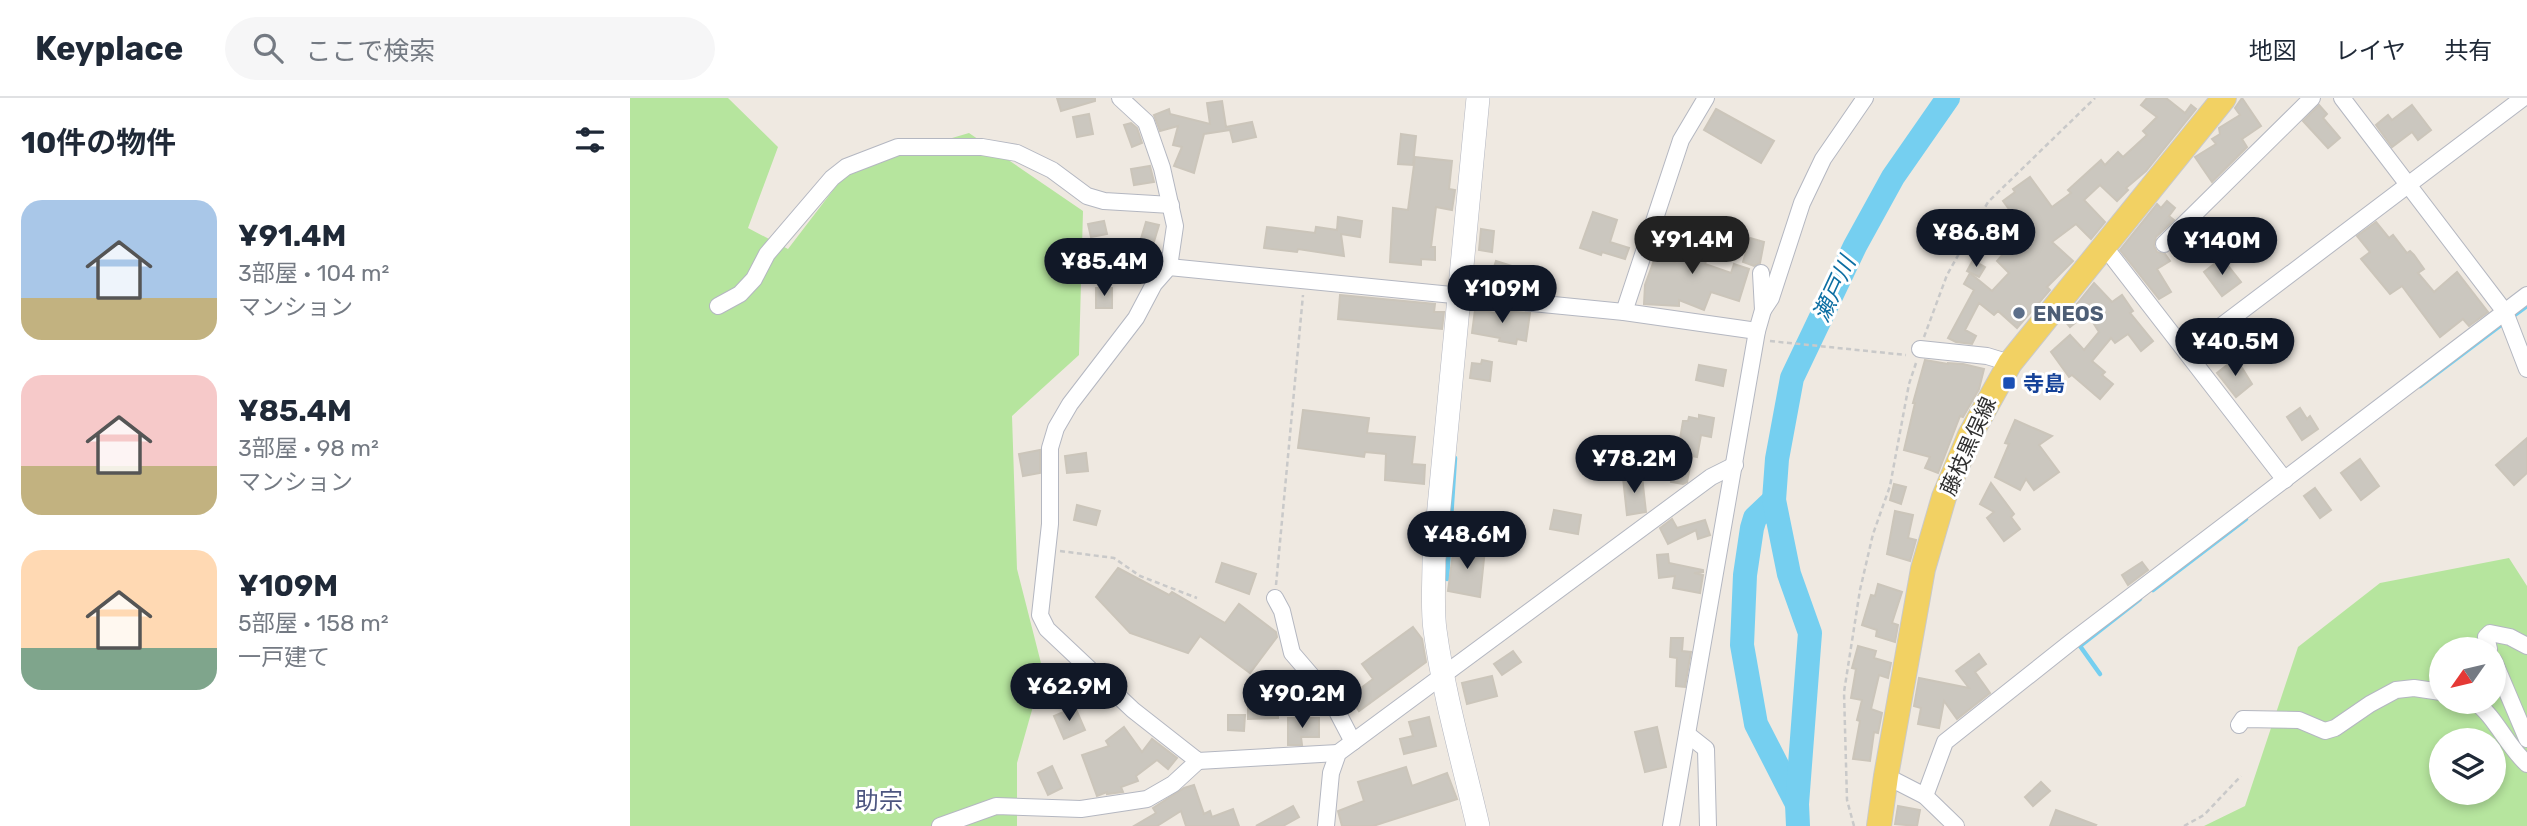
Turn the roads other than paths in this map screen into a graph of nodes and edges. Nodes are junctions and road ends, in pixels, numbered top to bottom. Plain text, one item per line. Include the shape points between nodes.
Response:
1 (1120, 98) edge
2 (1478, 98) edge
3 (1706, 98) edge
4 (1865, 98) edge
5 (2224, 98) edge
6 (2312, 98) edge
7 (2342, 98) edge
8 (2523, 98) edge
9 (2409, 185) junction
10 (1171, 205) junction
11 (2164, 244) dead end
12 (2105, 246) junction
13 (1169, 267) junction
14 (1761, 273) dead end
15 (1459, 295) junction
16 (2527, 295) edge
17 (718, 306) dead end
18 (1763, 310) junction
19 (1624, 312) junction
20 (2505, 312) junction
21 (1760, 336) junction
22 (2187, 352) junction
23 (1919, 353) road end
24 (2010, 363) junction
25 (2527, 369) edge
26 (1735, 465) junction
27 (2285, 480) junction
28 (1275, 598) road end
29 (2486, 637) edge
30 (2527, 646) edge
31 (1443, 674) junction
32 (2506, 689) edge
33 (2429, 690) edge
34 (2487, 714) edge
35 (2239, 725) dead end
36 (1686, 734) junction
37 (2527, 738) edge
38 (1353, 742) junction
39 (1338, 753) junction
40 (1198, 761) junction
41 (2527, 764) edge
42 (1885, 776) junction
43 (1925, 796) junction
44 (940, 826) edge
45 (1326, 826) edge
46 (1478, 826) edge
47 (1671, 826) edge
48 (1708, 826) edge
49 (1880, 826) edge
50 (1956, 826) edge

1 - 10 street via 1146,122
2 - 15 street
3 - 19 street via 1681,140
4 - 18 street via 1823,159 1802,202
5 - 12 main road, 藤枝黒俣線
6 - 11 street
7 - 9 street
8 - 9 street
9 - 20 street
9 - 22 street
10 - 13 street via 1175,226
10 - 17 street via 1087,196 1052,170 1017,153 982,147 898,147 846,167 832,178 767,254 754,279 740,294
12 - 22 street
12 - 24 main road, 藤枝黒俣線
13 - 15 street
13 - 40 street via 1056,428 1050,448 1050,524 1040,615 1047,629 1133,709
14 - 18 street
15 - 19 street
15 - 31 street via 1434,560 1434,628
16 - 20 street
18 - 21 street
19 - 21 street
20 - 25 street
20 - 27 street
21 - 26 street
22 - 27 street
23 - 24 street via 1987,356
24 - 42 main road, 藤枝黒俣線 via 1970,435 1944,497 1923,569
26 - 31 street via 1711,477
26 - 36 street
27 - 43 street via 1945,742
28 - 38 street via 1292,653 1329,696
29 - 30 street via 2490,633 2511,637
31 - 38 street
31 - 46 street
32 - 37 street
33 - 35 street via 2396,690 2325,730 2299,720 2243,719
34 - 41 street
36 - 47 street
36 - 48 street via 1706,749
38 - 39 street
39 - 40 street
39 - 45 street via 1331,773
40 - 44 street via 1147,799 1081,809 996,806
42 - 43 street
42 - 49 main road, 藤枝黒俣線
43 - 50 street

